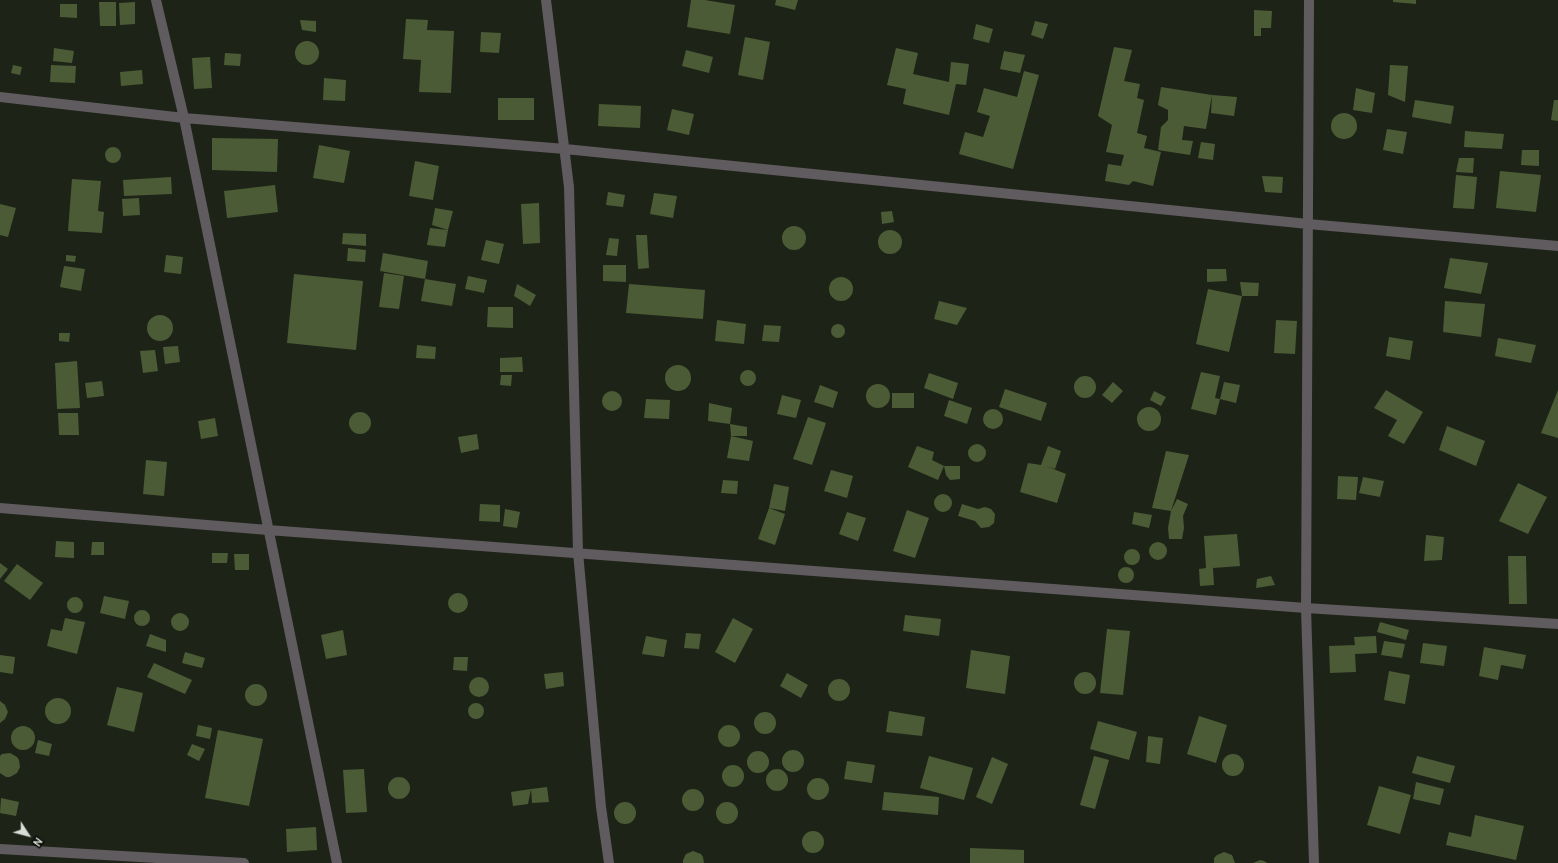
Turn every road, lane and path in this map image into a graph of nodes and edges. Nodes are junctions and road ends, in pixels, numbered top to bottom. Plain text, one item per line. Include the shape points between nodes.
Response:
1 (156, 0) edge
2 (546, 0) edge
3 (1308, 0) edge
4 (0, 97) edge
5 (184, 118) junction
6 (565, 149) junction
7 (1308, 224) junction
8 (1558, 246) edge
9 (0, 508) edge
10 (268, 530) junction
11 (578, 552) junction
12 (1306, 608) junction
13 (1558, 624) edge
14 (0, 849) edge
15 (244, 863) edge
16 (337, 863) edge
17 (609, 863) edge
18 (1314, 863) edge

1 - 5 street
2 - 6 street
3 - 7 street
4 - 5 street
5 - 6 street
5 - 10 street
6 - 7 street
6 - 11 street via 569,187
7 - 8 street
7 - 12 street
9 - 10 street
10 - 11 street
10 - 16 street
11 - 12 street
11 - 17 street via 601,807
12 - 13 street
12 - 18 street
14 - 15 street

